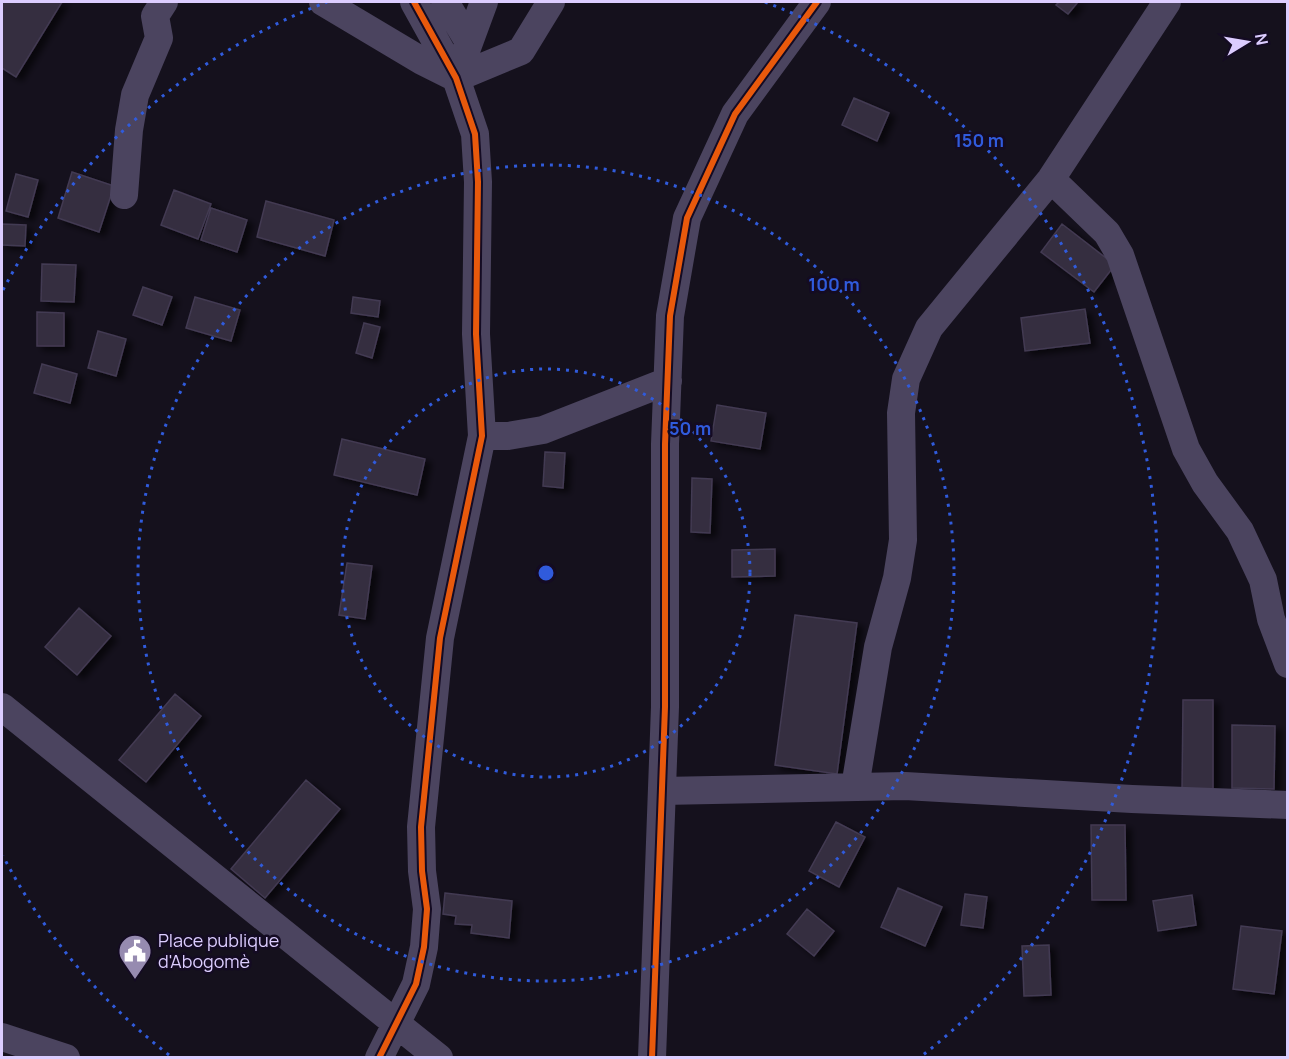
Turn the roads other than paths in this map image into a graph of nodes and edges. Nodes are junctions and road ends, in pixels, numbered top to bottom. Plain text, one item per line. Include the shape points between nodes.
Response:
1 (164, 2) edge
2 (323, 2) edge
3 (414, 2) edge
4 (445, 2) edge
5 (484, 2) edge
6 (551, 2) edge
7 (817, 2) edge
8 (1167, 2) edge
9 (469, 42) junction
10 (456, 78) junction
11 (1051, 179) junction
12 (124, 195) dead end
13 (668, 381) junction
14 (482, 435) junction
15 (1287, 664) edge
16 (2, 707) edge
17 (855, 787) junction
18 (663, 791) junction
19 (1287, 805) edge
20 (396, 1023) junction
21 (2, 1037) edge
22 (66, 1058) edge
23 (379, 1058) edge
24 (439, 1058) edge
25 (652, 1058) edge

1 - 12 street via 155,16 159,38 135,95
2 - 10 street
3 - 10 street
4 - 9 street
5 - 9 street
6 - 10 street via 521,51
7 - 13 street via 735,114 687,218 670,316
8 - 11 street
9 - 10 street
10 - 14 street via 476,134 476,334
11 - 15 street via 1107,233 1120,255 1186,449 1240,531 1263,580 1271,619
11 - 17 street via 928,328 906,379 901,413 903,540 878,647
13 - 14 street via 543,430 508,436
13 - 18 street
14 - 20 street via 440,638 421,827 427,909 424,946 416,984
16 - 20 street
17 - 18 street
17 - 19 street via 905,786
18 - 25 street
20 - 23 street
20 - 24 street
21 - 22 street

